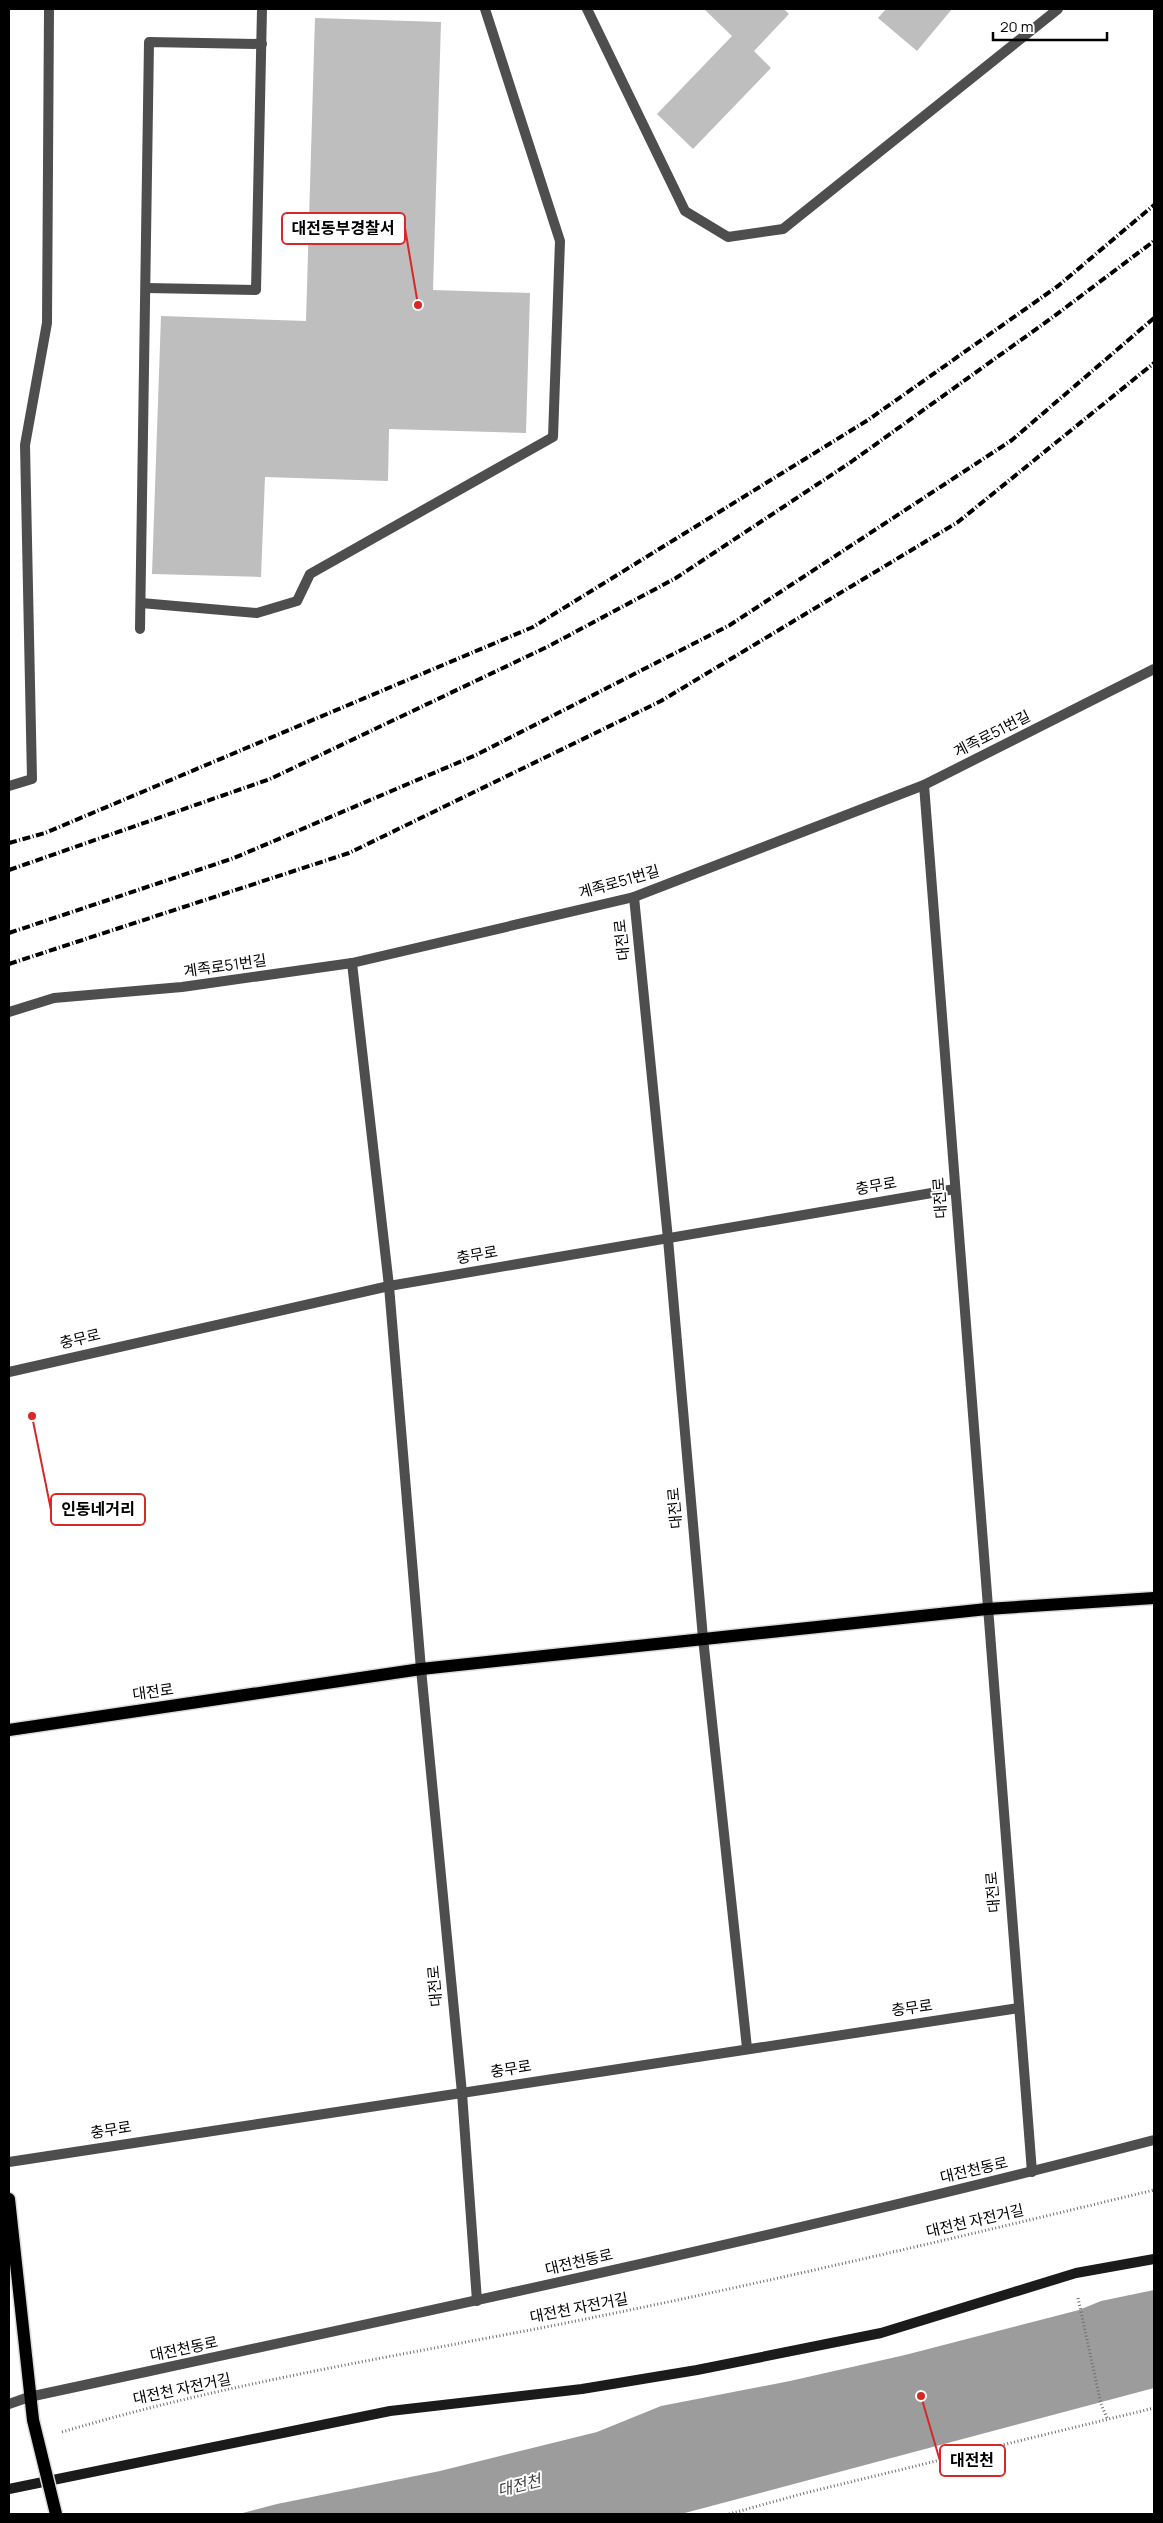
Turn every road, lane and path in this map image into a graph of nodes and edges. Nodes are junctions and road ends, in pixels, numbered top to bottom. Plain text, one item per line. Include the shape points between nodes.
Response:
1 (49, 9) edge
2 (262, 9) edge
3 (484, 9) edge
4 (587, 9) edge
5 (1058, 9) edge
6 (262, 44) junction
7 (146, 288) junction
8 (141, 603) junction
9 (140, 629) dead end
10 (1154, 669) edge
11 (924, 784) junction
12 (9, 786) edge
13 (634, 897) junction
14 (352, 964) junction
15 (9, 1012) edge
16 (955, 1189) junction
17 (668, 1240) junction
18 (389, 1286) junction
19 (9, 1372) edge
20 (1154, 1598) edge
21 (987, 1609) junction
22 (703, 1638) junction
23 (421, 1669) junction
24 (9, 1730) edge
25 (1019, 2008) junction
26 (748, 2048) junction
27 (462, 2093) junction
28 (1154, 2140) edge
29 (9, 2162) edge
30 (1032, 2172) junction
31 (1154, 2190) edge
32 (9, 2199) edge
33 (1154, 2259) edge
34 (477, 2301) junction
35 (1079, 2310) dead end
36 (29, 2397) junction
37 (9, 2404) edge
38 (1154, 2408) edge
39 (1108, 2420) junction
40 (54, 2434) dead end
41 (9, 2489) edge
42 (56, 2514) edge
43 (729, 2514) edge

1 - 12 street via 47,323 25,446 32,779
2 - 6 street
3 - 8 street via 560,241 553,437 310,574 297,601 257,613
4 - 5 street via 685,211 728,237 783,229
6 - 7 street via 256,290
6 - 7 street via 149,42
7 - 8 street
8 - 9 street
10 - 11 street, 계족로51번길
11 - 13 street, 계족로51번길
11 - 16 street, 대전로
13 - 14 street, 계족로51번길
13 - 17 street, 대전로
14 - 15 street, 계족로51번길 via 182,987 54,998
14 - 18 street, 대전로
16 - 17 street, 충무로
16 - 21 street, 대전로
17 - 18 street, 충무로
17 - 22 street, 대전로
18 - 19 street, 충무로
18 - 23 street, 대전로
20 - 21 main road, 대전로
21 - 22 main road, 대전로
21 - 25 street, 대전로
22 - 23 main road, 대전로
22 - 26 street, 대전로
23 - 24 main road, 대전로
23 - 27 street, 대전로
25 - 26 street, 충무로
25 - 30 street, 대전로
26 - 27 street, 충무로
27 - 29 street, 충무로
27 - 34 street, 대전로
28 - 30 street, 대전천동로
30 - 34 street, 대전천동로
31 - 40 path, 대전천 자전거길 via 680,2300 126,2412
32 - 36 main road
33 - 41 main road via 1076,2273 882,2333 582,2389 390,2411
34 - 36 street, 대전천동로
35 - 39 path via 1101,2404
36 - 37 street, 대전천동로
36 - 42 main road, bridge
38 - 39 path
39 - 43 path

